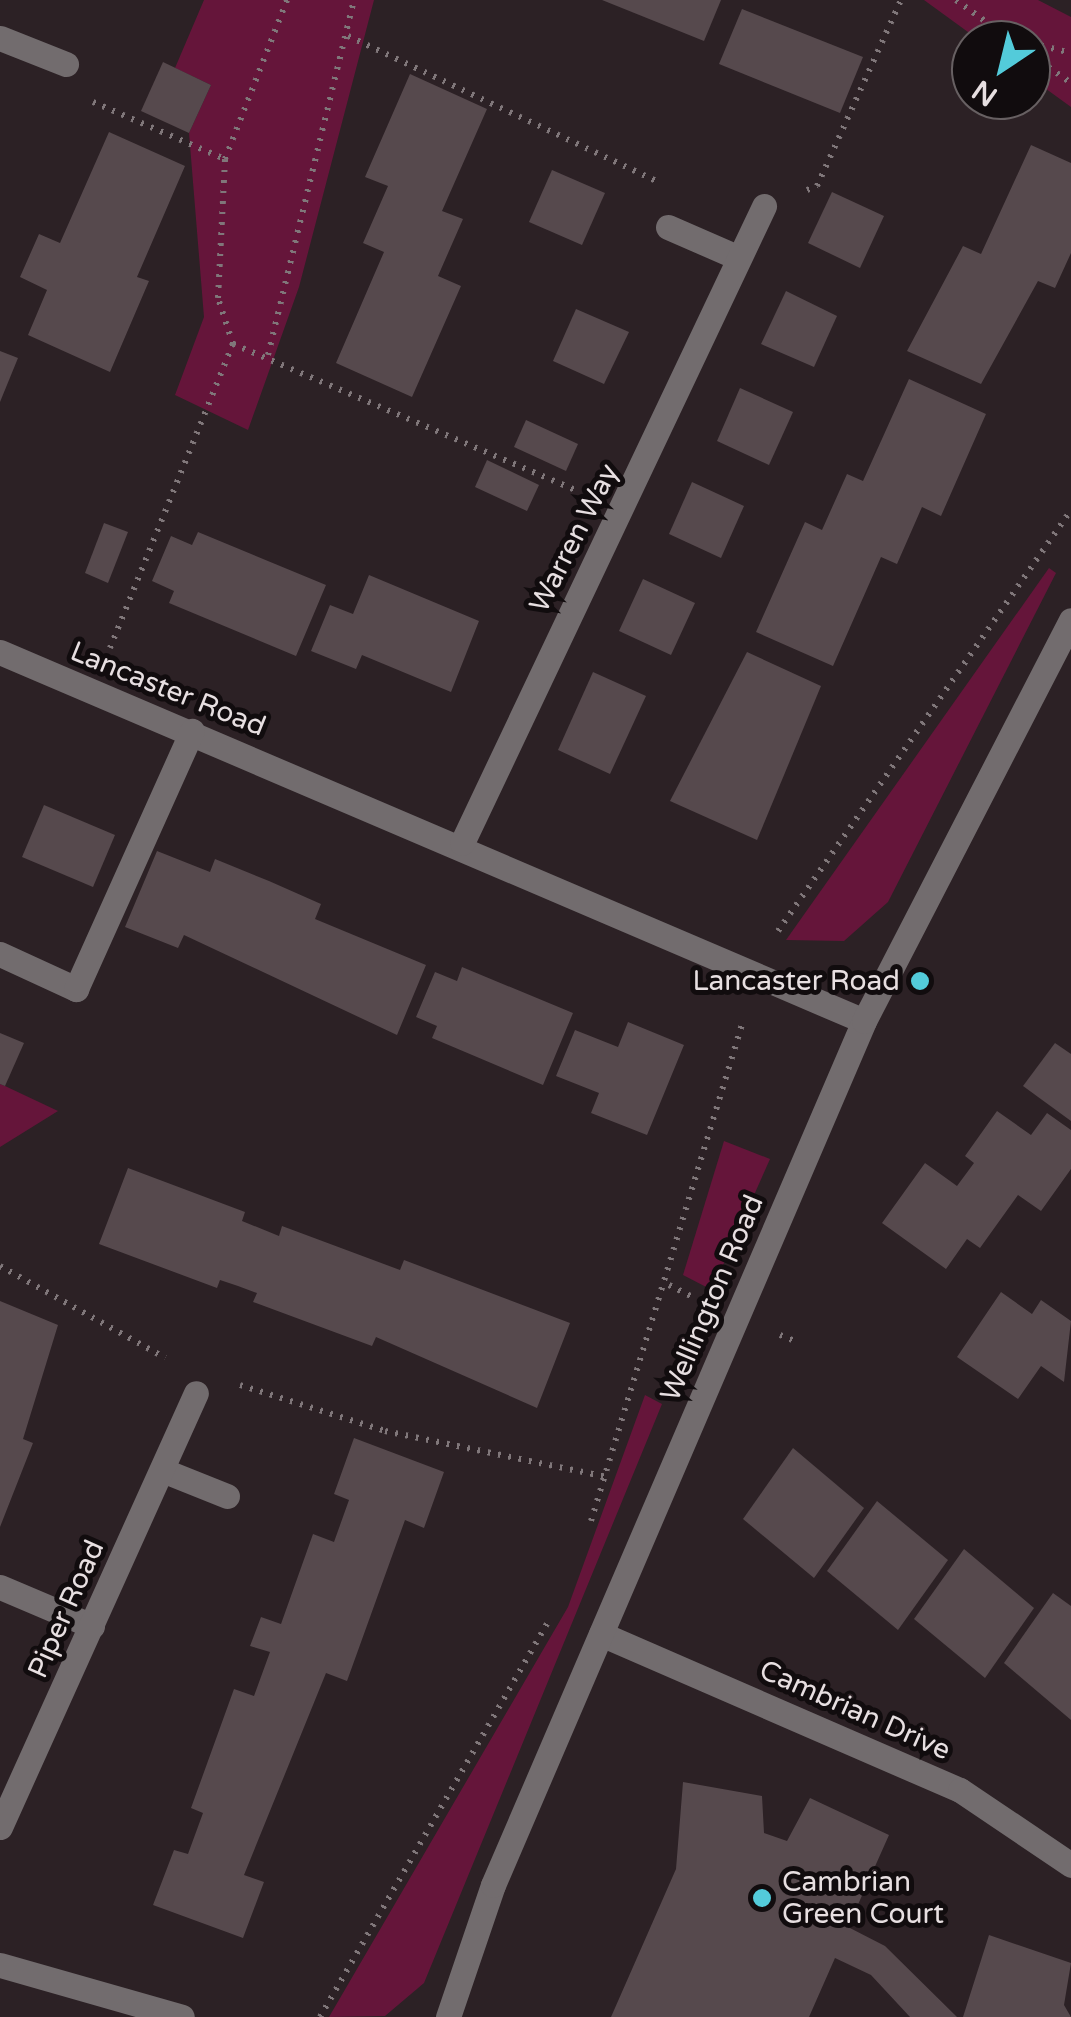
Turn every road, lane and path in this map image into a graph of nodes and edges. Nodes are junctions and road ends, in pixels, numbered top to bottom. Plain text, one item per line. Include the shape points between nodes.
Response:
1 (287, 0) edge
2 (901, 0) edge
3 (956, 0) edge
4 (352, 1) edge
5 (983, 20) edge
6 (348, 36) junction
7 (0, 38) edge
8 (66, 64) joint
9 (224, 159) junction
10 (764, 206) joint
11 (668, 227) joint
12 (739, 258) junction
13 (233, 344) junction
14 (268, 354) junction
15 (620, 510) junction
16 (1071, 510) edge
17 (1071, 620) edge
18 (0, 652) edge
19 (92, 691) junction
20 (192, 731) junction
21 (462, 843) junction
22 (0, 954) edge
23 (757, 971) junction
24 (864, 1021) junction
25 (0, 1266) edge
26 (196, 1393) junction
27 (162, 1470) junction
28 (608, 1477) junction
29 (227, 1496) dead end
30 (588, 1530) dead end
31 (0, 1588) edge
32 (552, 1618) dead end
33 (92, 1626) junction
34 (601, 1634) junction
35 (0, 1827) edge
36 (1071, 1866) edge
37 (0, 1965) edge
38 (182, 2017) edge
39 (320, 2017) edge
40 (448, 2017) edge

1 - 9 path
2 - 10 path via 818,186
3 - 5 path
4 - 6 path
6 - 11 path via 656,174
6 - 14 path
7 - 8 street
8 - 9 path via 74,94
9 - 13 path via 218,298
10 - 12 street, Warren Way
11 - 12 street
12 - 15 street, Warren Way
13 - 14 path
13 - 19 path
14 - 15 path
15 - 21 street, Warren Way
16 - 23 path
17 - 24 street, Wellington Road
18 - 19 street, Lancaster Road
19 - 20 street, Lancaster Road
20 - 21 street, Lancaster Road
20 - 22 street via 76,988
21 - 23 street, Lancaster Road
23 - 24 street, Lancaster Road
23 - 28 path
24 - 34 street, Wellington Road
25 - 26 path via 180,1363
26 - 27 street, Piper Road
26 - 28 path via 228,1381 385,1431
27 - 29 street
27 - 33 street, Piper Road
28 - 30 path
31 - 33 street
32 - 39 path
33 - 35 street, Piper Road
34 - 36 street, Cambrian Drive via 929,1774
34 - 40 street, Wellington Road via 493,1886
37 - 38 street

